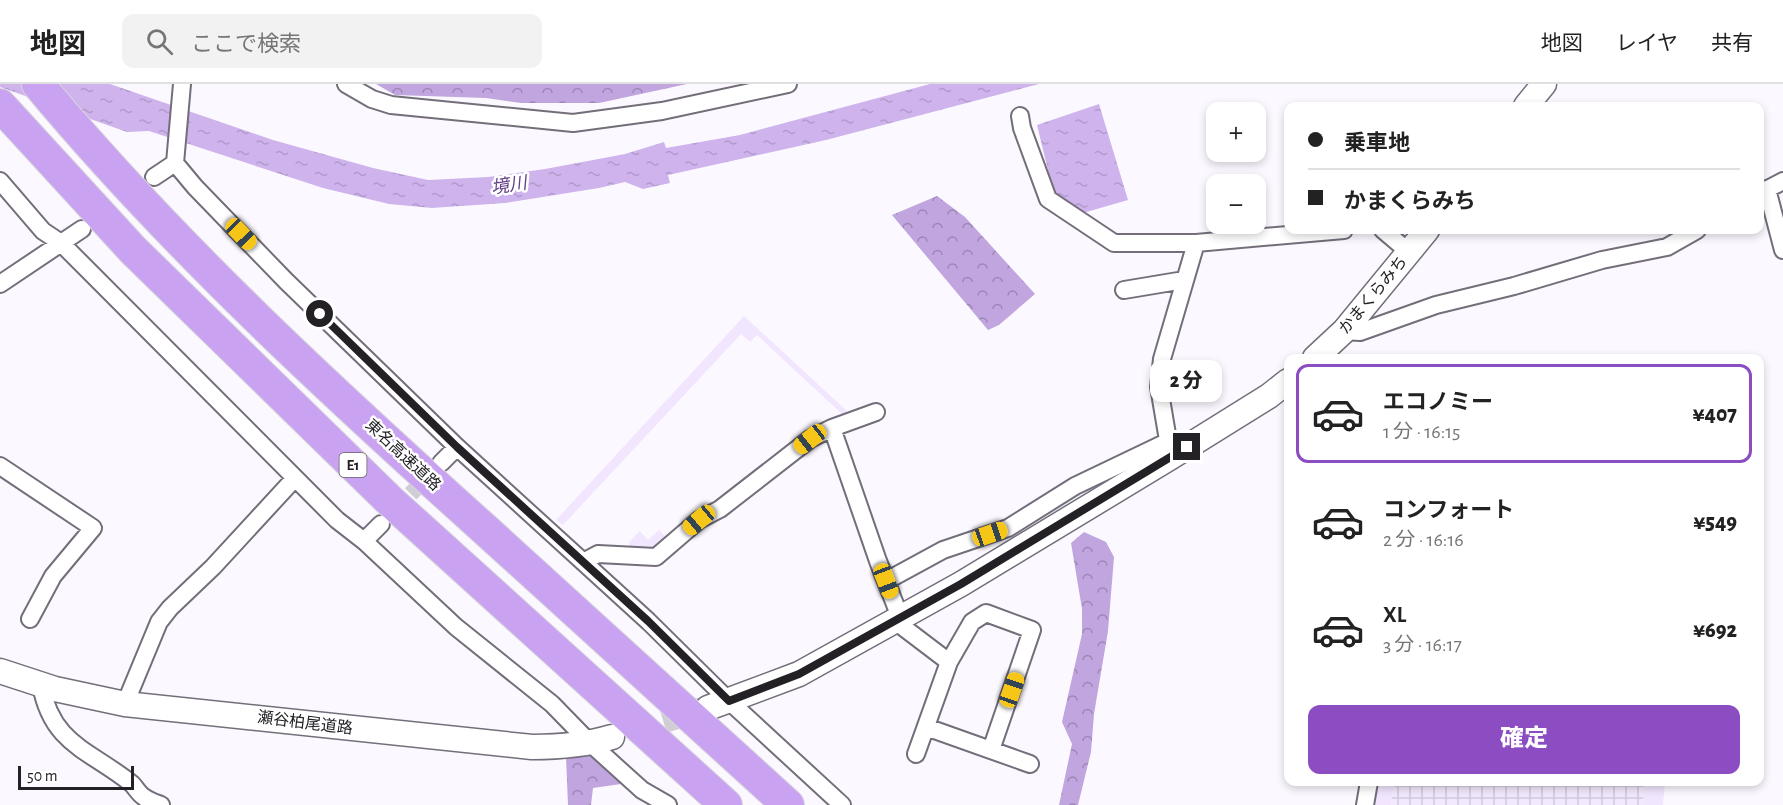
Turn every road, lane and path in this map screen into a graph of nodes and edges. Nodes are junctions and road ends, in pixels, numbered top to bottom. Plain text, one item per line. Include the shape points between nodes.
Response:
1 (38, 84) edge
2 (182, 84) edge
3 (346, 84) edge
4 (788, 84) edge
5 (1544, 84) edge
6 (1529, 102) edge
7 (0, 105) edge
8 (1020, 116) dead end
9 (175, 163) junction
10 (154, 177) dead end
11 (1783, 180) edge
12 (0, 181) edge
13 (1764, 190) edge
14 (1764, 194) edge
15 (82, 228) dead end
16 (1298, 234) edge
17 (1388, 234) edge
18 (1424, 234) edge
19 (1690, 234) edge
20 (61, 243) junction
21 (1196, 243) junction
22 (1783, 250) edge
23 (1409, 252) junction
24 (1184, 280) junction
25 (0, 284) edge
26 (1124, 290) dead end
27 (1344, 332) junction
28 (1319, 354) edge
29 (1284, 384) edge
30 (876, 412) dead end
31 (832, 428) junction
32 (457, 447) junction
33 (1170, 449) junction
34 (441, 463) tunnel mouth
35 (0, 466) edge
36 (295, 478) junction
37 (381, 524) tunnel mouth
38 (364, 542) junction
39 (583, 562) junction
40 (886, 581) junction
41 (30, 619) dead end
42 (898, 619) junction
43 (949, 662) junction
44 (0, 672) edge
45 (41, 685) junction
46 (125, 704) junction
47 (718, 704) junction
48 (926, 727) junction
49 (601, 740) junction
50 (991, 750) junction
51 (916, 754) dead end
52 (1030, 764) dead end
53 (1369, 786) edge
54 (141, 801) edge
55 (161, 805) edge
56 (668, 805) edge
57 (726, 805) edge
58 (788, 805) edge
59 (842, 805) edge
60 (1365, 805) edge

1 - 58 highway, 東名高速道路 / E1 via 154,215 269,330
2 - 9 street
3 - 4 street via 391,105 573,123 662,111
5 - 6 main road
7 - 57 highway, E1 via 133,250 387,499
8 - 21 street via 1048,199 1114,243
9 - 10 street
9 - 32 street via 286,281
11 - 13 street
12 - 20 street via 43,231
14 - 22 street
15 - 20 street
16 - 21 street
17 - 23 street
18 - 23 main road, かまくらみち
19 - 27 street via 1667,247 1602,260 1436,305 1360,332
20 - 25 street
20 - 36 street
21 - 24 street
23 - 27 main road, かまくらみち
24 - 26 street
24 - 33 street via 1162,359 1159,387
27 - 28 main road, かまくらみち
29 - 33 main road
30 - 31 street
31 - 39 street via 810,439 720,509 699,520 656,557 598,554
31 - 40 street
32 - 34 street
32 - 39 street
33 - 40 street via 1075,486 1008,528 943,550
33 - 42 main road via 961,584
35 - 41 street via 37,501 93,528 53,576
36 - 38 street
36 - 46 street via 159,622
37 - 38 street
38 - 49 street via 456,627
39 - 47 street
40 - 42 street
42 - 43 street
42 - 47 main road via 799,674
43 - 48 street
43 - 50 street via 972,622 986,613 1032,630
44 - 45 main road, 瀬谷柏尾道路
45 - 46 main road, 瀬谷柏尾道路
45 - 54 street via 51,720 87,755 133,785
46 - 49 main road, 瀬谷柏尾道路 via 532,747 565,747
47 - 59 street
48 - 50 street
48 - 51 street
49 - 56 street via 642,790
50 - 52 street
53 - 60 street
54 - 55 street

